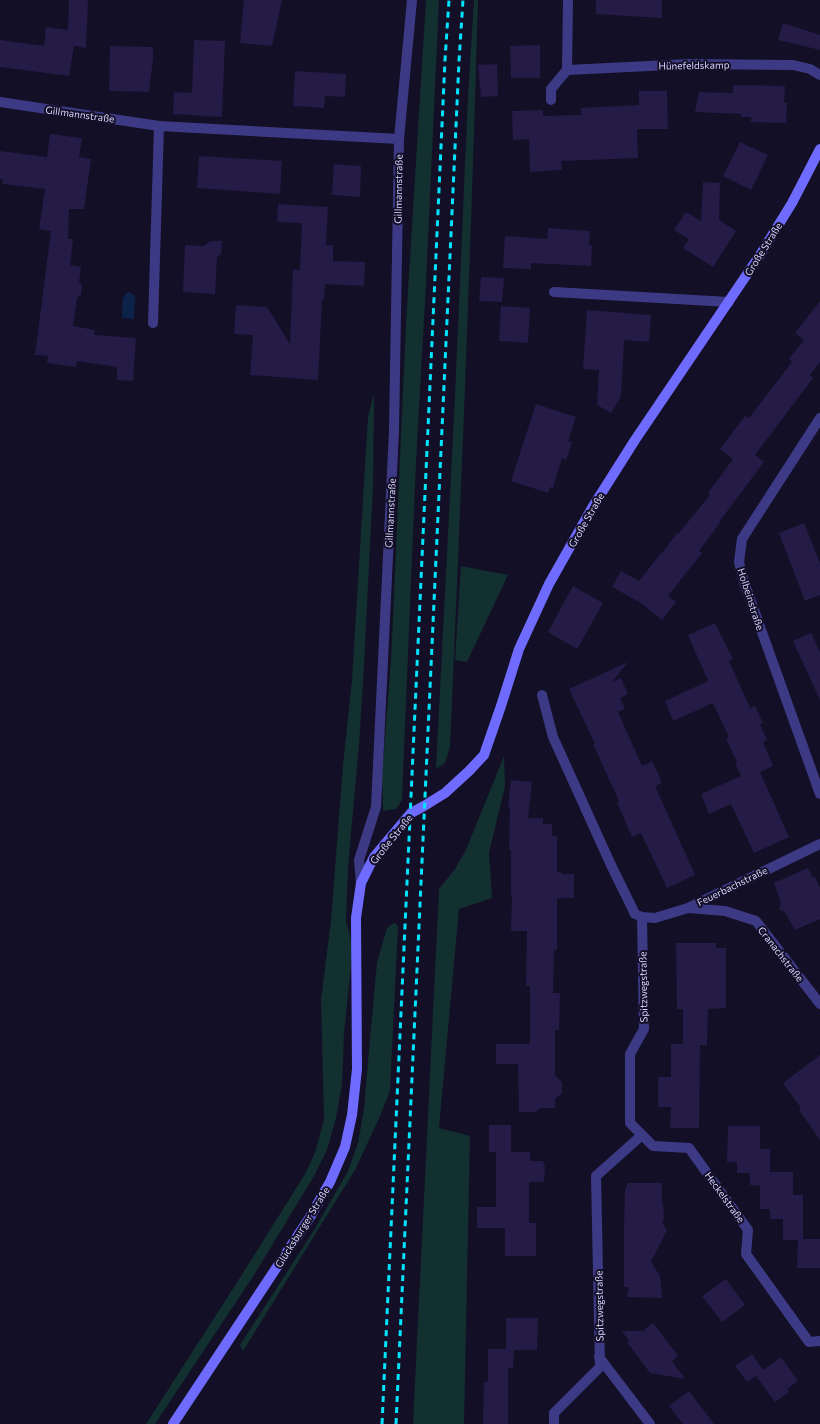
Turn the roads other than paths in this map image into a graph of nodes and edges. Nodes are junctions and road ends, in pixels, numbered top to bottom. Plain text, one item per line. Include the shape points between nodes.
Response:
1 (412, 0) edge
2 (568, 0) edge
3 (566, 70) junction
4 (820, 75) edge
5 (551, 100) dead end
6 (0, 102) edge
7 (159, 126) junction
8 (399, 139) junction
9 (820, 150) edge
10 (554, 292) dead end
11 (729, 302) junction
12 (153, 323) dead end
13 (820, 418) edge
14 (542, 695) dead end
15 (820, 794) edge
16 (820, 844) edge
17 (361, 883) junction
18 (688, 908) junction
19 (642, 917) junction
20 (820, 1004) edge
21 (642, 1135) junction
22 (820, 1341) edge
23 (599, 1357) junction
24 (173, 1424) edge
25 (554, 1424) edge
26 (650, 1424) edge

1 - 8 street, Gillmannstraße
2 - 3 street
3 - 4 street, Hünefeldskamp via 690,64 793,65 810,69
3 - 5 street via 552,89
6 - 7 street, Gillmannstraße
7 - 8 street, Gillmannstraße
7 - 12 street
8 - 17 street, Gillmannstraße via 394,430 376,807 359,860
9 - 11 main road, Große Straße via 788,209
10 - 11 street
11 - 17 main road, Große Straße via 635,440 592,508 549,584 519,649 484,754 445,792 411,813 374,857
13 - 15 street, Holbeinstraße via 742,539 739,562
14 - 19 street via 553,737 635,914
16 - 18 street, Feuerbachstraße
17 - 24 main road, Glücksburger Straße via 356,918 357,1069 352,1115 345,1147 330,1182 310,1218
18 - 19 street, Feuerbachstraße via 655,918
18 - 20 street, Cranachstraße via 725,911 756,921
19 - 21 street, Spitzwegstraße via 644,1030 630,1054 630,1123
21 - 22 street, Heckelstraße via 653,1146 689,1148 748,1230 746,1254 809,1342
21 - 23 street, Spitzwegstraße via 596,1176
23 - 25 street, Spitzwegstraße via 600,1367 554,1413
23 - 26 street

